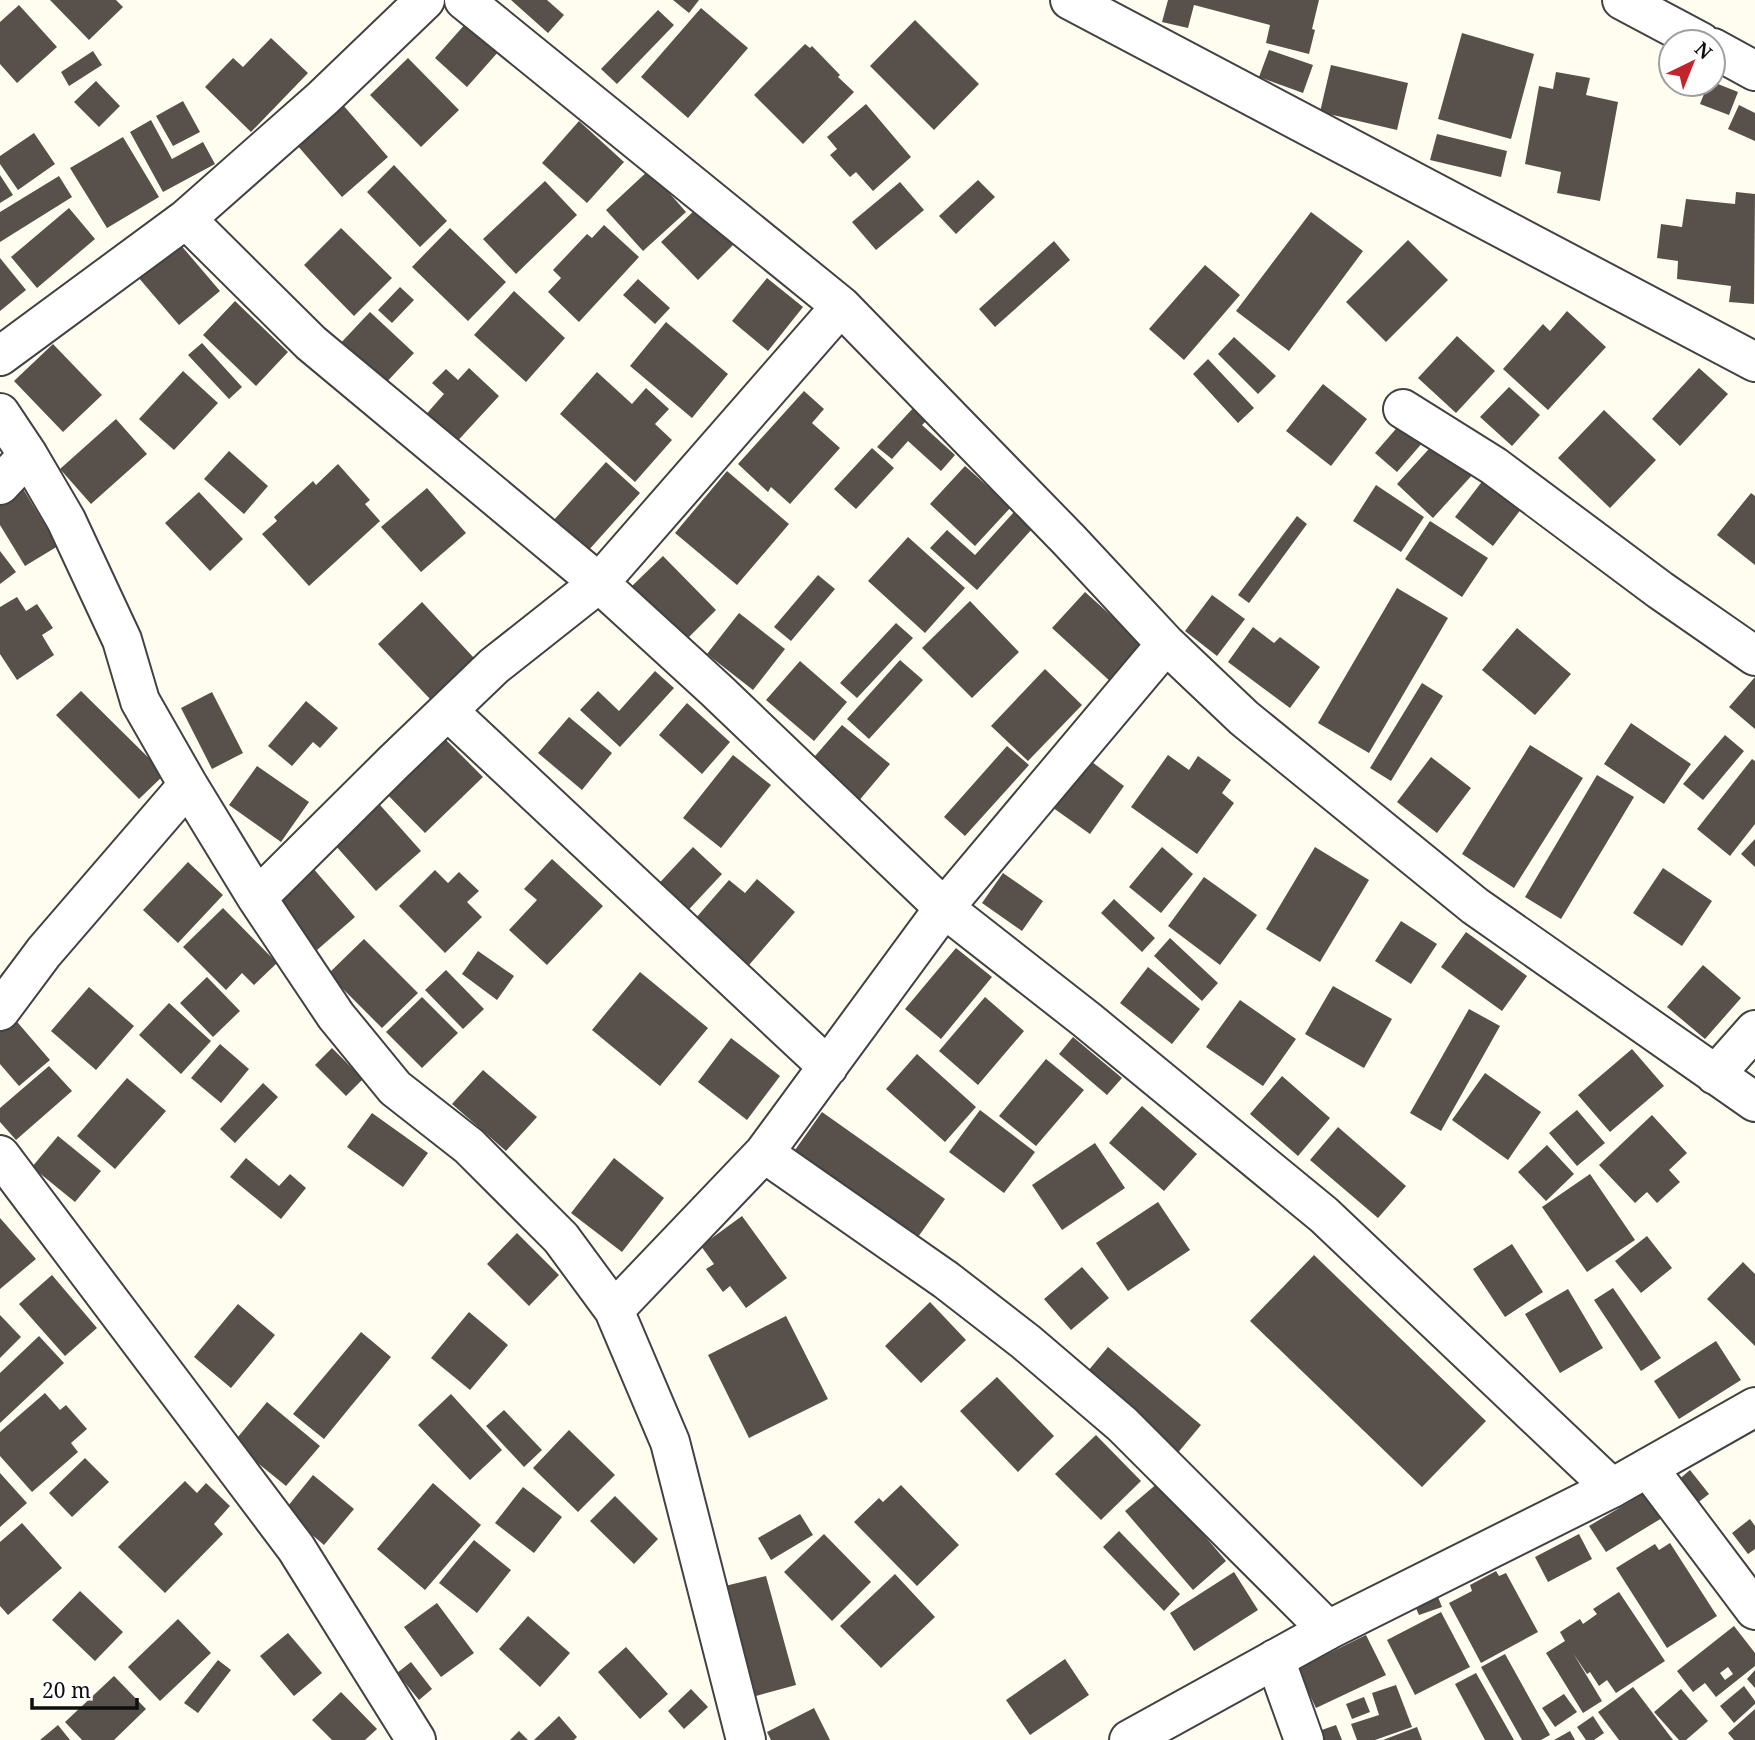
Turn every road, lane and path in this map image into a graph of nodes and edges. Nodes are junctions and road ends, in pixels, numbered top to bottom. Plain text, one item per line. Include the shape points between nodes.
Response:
1 (425, 0) edge
2 (464, 0) edge
3 (1070, 0) edge
4 (1622, 0) edge
5 (1675, 28) edge
6 (1727, 56) edge
7 (1755, 71) edge
8 (186, 219) junction
9 (841, 306) junction
10 (0, 356) edge
11 (1755, 362) edge
12 (1402, 409) dead end
13 (0, 413) edge
14 (28, 455) junction
15 (0, 485) edge
16 (599, 583) junction
17 (1166, 644) junction
18 (1755, 656) edge
19 (448, 710) junction
20 (188, 785) junction
21 (257, 898) junction
22 (944, 908) junction
23 (0, 1011) edge
24 (1755, 1030) edge
25 (828, 1067) junction
26 (1715, 1075) junction
27 (1755, 1102) edge
28 (764, 1153) junction
29 (0, 1155) edge
30 (614, 1310) junction
31 (1755, 1407) edge
32 (1648, 1468) junction
33 (1612, 1488) junction
34 (1755, 1610) edge
35 (1328, 1630) junction
36 (1275, 1659) junction
37 (416, 1740) edge
38 (746, 1740) edge
39 (1129, 1740) edge
40 (1304, 1740) edge

1 - 8 street
2 - 9 street
3 - 11 street
4 - 5 street
6 - 7 street
8 - 10 street
8 - 16 street via 311,343
9 - 16 street
9 - 17 street
12 - 18 street via 1494,466
13 - 14 street
14 - 15 street
14 - 20 street via 66,520 122,640 140,701
16 - 19 street via 494,666
16 - 22 street
17 - 22 street
17 - 26 street via 1244,718 1475,906
19 - 21 street
19 - 25 street
20 - 21 street
20 - 23 street via 44,952
21 - 30 street via 336,1016 395,1088 469,1146 561,1238
22 - 25 street
22 - 33 street via 1324,1215
24 - 26 street
25 - 28 street
26 - 27 street
28 - 30 street
28 - 35 street via 1026,1342 1122,1424
29 - 37 street via 296,1548
30 - 38 street via 670,1442
31 - 32 street
32 - 33 street
32 - 34 street
33 - 35 street
35 - 36 street
36 - 39 street
36 - 40 street

